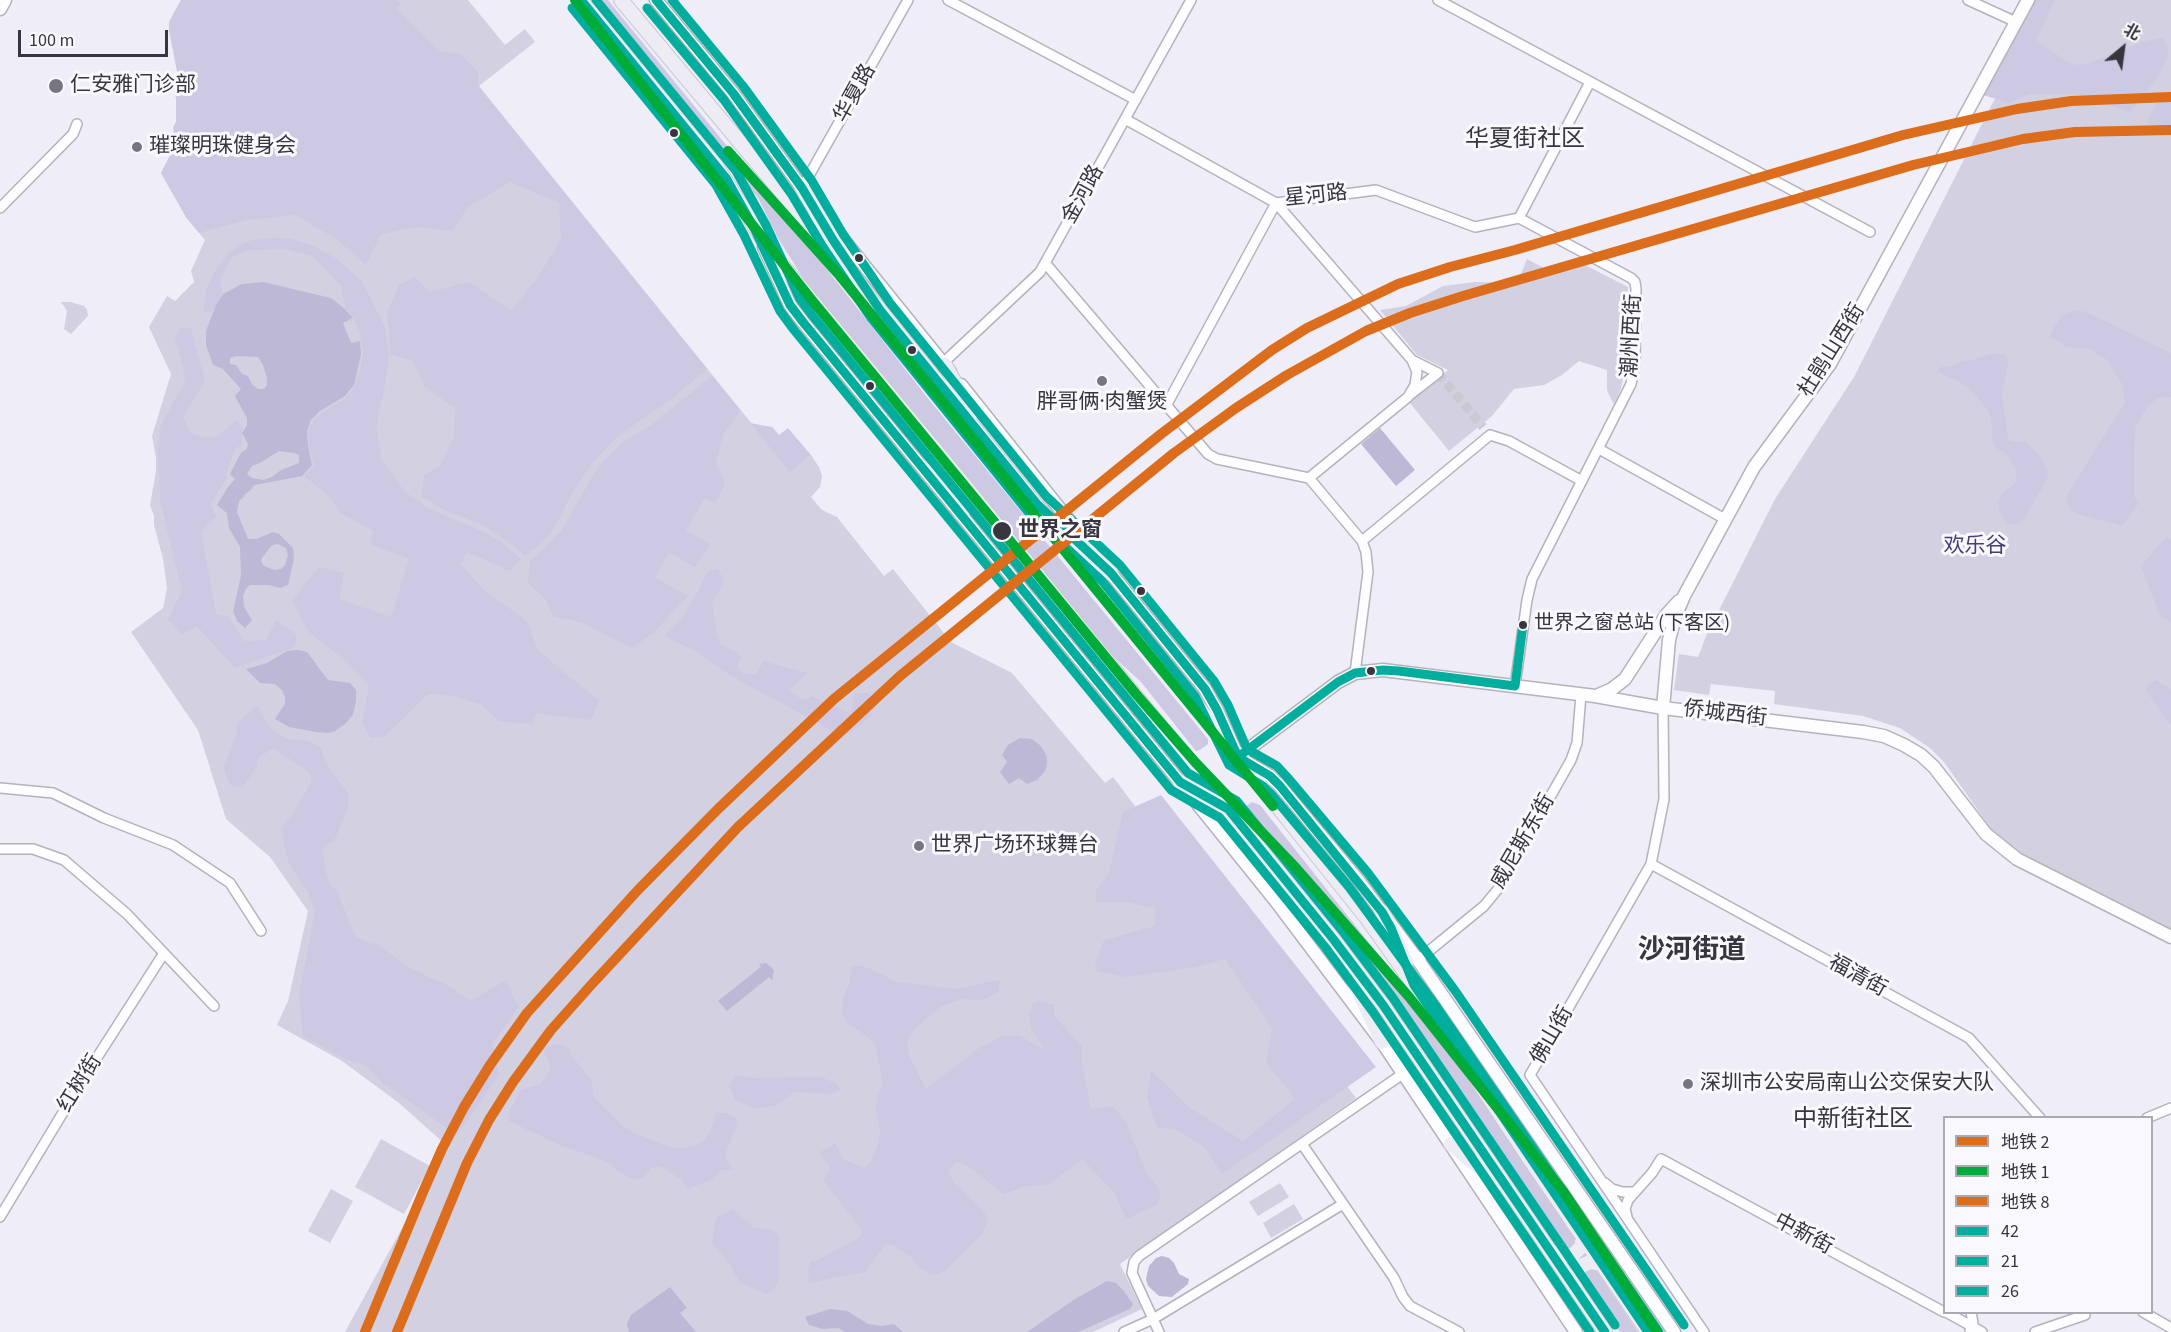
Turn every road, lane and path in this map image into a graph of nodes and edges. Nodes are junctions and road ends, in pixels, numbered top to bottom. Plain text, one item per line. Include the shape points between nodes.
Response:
1 (5, 0) edge
2 (581, 0) edge
3 (621, 0) edge
4 (656, 0) edge
5 (909, 0) edge
6 (948, 0) edge
7 (1191, 0) edge
8 (1438, 0) edge
9 (1968, 0) edge
10 (2028, 0) edge
11 (0, 9) edge
12 (2016, 22) junction
13 (1590, 82) junction
14 (1136, 100) junction
15 (1125, 119) junction
16 (77, 124) dead end
17 (802, 188) junction
18 (1276, 203) junction
19 (0, 208) edge
20 (1519, 218) junction
21 (755, 230) junction
22 (1870, 232) dead end
23 (1046, 264) junction
24 (880, 310) junction
25 (1412, 360) junction
26 (944, 364) junction
27 (1407, 397) junction
28 (1166, 406) junction
29 (916, 426) junction
30 (1483, 427) tunnel mouth
31 (1490, 435) junction
32 (988, 444) junction
33 (1599, 449) junction
34 (1309, 478) junction
35 (1582, 481) junction
36 (1037, 504) junction
37 (962, 514) junction
38 (1725, 519) junction
39 (1362, 541) junction
40 (1111, 573) junction
41 (1684, 596) junction
42 (1355, 673) junction
43 (1515, 686) junction
44 (1581, 695) junction
45 (1595, 696) junction
46 (1663, 708) junction
47 (1238, 757) junction
48 (1180, 782) junction
49 (0, 788) edge
50 (1228, 809) junction
51 (0, 849) edge
52 (1651, 864) junction
53 (1382, 912) junction
54 (261, 932) dead end
55 (2171, 937) edge
56 (1334, 940) junction
57 (164, 953) junction
58 (1418, 960) junction
59 (1414, 985) junction
60 (214, 1006) dead end
61 (1382, 1042) junction
62 (1404, 1073) junction
63 (2171, 1108) edge
64 (2038, 1116) edge
65 (2152, 1116) edge
66 (1302, 1144) junction
67 (1451, 1144) junction
68 (1602, 1181) junction
69 (1633, 1192) junction
70 (1511, 1195) junction
71 (1343, 1204) junction
72 (0, 1217) edge
73 (1628, 1220) junction
74 (1583, 1237) junction
75 (1549, 1250) junction
76 (1602, 1264) junction
77 (1579, 1294) junction
78 (1943, 1311) edge
79 (1948, 1314) edge
80 (1971, 1314) edge
81 (2146, 1314) edge
82 (2085, 1315) dead end
83 (1153, 1319) junction
84 (2171, 1328) edge
85 (1970, 1329) edge
86 (1124, 1332) edge
87 (1159, 1332) edge
88 (1459, 1332) edge
89 (1576, 1332) edge
90 (1593, 1332) edge
91 (1605, 1332) edge
92 (1648, 1332) edge
93 (1674, 1332) edge
94 (1704, 1332) edge
95 (1982, 1332) edge
96 (2035, 1332) edge

1 - 11 main road
2 - 21 main road via 717,166
3 - 24 main road
4 - 17 main road via 733,93
5 - 17 street, 华夏路
6 - 14 street
7 - 14 street, 金河路
8 - 13 street
9 - 12 street
10 - 12 main road, 杜鹃山西街
12 - 38 main road, 杜鹃山西街 via 1830,364 1758,461
13 - 20 street
13 - 22 street
14 - 15 street, 金河路
15 - 18 street, 星河路
15 - 23 street, 金河路
16 - 19 street via 73,134
17 - 24 main road
17 - 26 main road
18 - 20 street, 星河路 via 1376,190 1475,227
18 - 25 street
18 - 28 street
20 - 33 street, 潮州西街 via 1635,282 1634,374 1628,395
21 - 29 main road
21 - 37 main road via 790,305
23 - 26 street, 金河路
23 - 28 street
24 - 32 main road
25 - 27 street via 1417,379
25 - 27 street via 1438,373
26 - 32 main road
26 - 40 main road
27 - 34 street
28 - 34 street via 1212,458
29 - 37 main road
29 - 50 main road
30 - 31 street
31 - 35 street via 1509,441
31 - 39 street
32 - 36 main road
33 - 35 street, 潮州西街
33 - 38 street
34 - 39 street
35 - 43 street, 潮州西街 via 1529,589
36 - 40 main road
36 - 47 main road
37 - 48 main road
38 - 41 main road, 杜鹃山西街
39 - 42 street via 1368,572
40 - 47 main road via 1205,689
41 - 45 main road via 1667,614 1624,679
41 - 46 main road, 杜鹃山西街 via 1669,640
42 - 43 main road, 侨城西街 via 1399,671
42 - 47 main road, 侨城西街
43 - 44 main road, 侨城西街
44 - 45 main road, 侨城西街
44 - 58 street, 威尼斯东街 via 1577,743 1571,760 1498,889 1484,906
45 - 46 main road, 侨城西街
46 - 52 street, 佛山街 via 1664,799
46 - 55 main road, 侨城西街 via 1863,732 1904,745 1934,767 1972,818 2000,847
47 - 53 main road via 1280,786
47 - 59 main road via 1366,917
48 - 50 main road
48 - 61 main road
49 - 54 street via 53,793 173,845 231,883
50 - 56 main road
51 - 57 street via 33,849 64,860 127,914
52 - 64 street, 福清街 via 1969,1038
52 - 68 street, 佛山街 via 1530,1076
53 - 58 main road
53 - 59 main road
56 - 61 main road
56 - 70 main road via 1383,1005
57 - 60 street
57 - 72 street, 红树街
58 - 93 main road
59 - 74 main road
61 - 62 main road
62 - 66 street
62 - 67 main road
63 - 65 street
66 - 71 street
66 - 83 street via 1139,1256 1132,1273
67 - 70 main road
67 - 89 main road
68 - 69 street via 1612,1189
68 - 73 street, 佛山街
69 - 73 street via 1625,1209
69 - 78 street, 中新街 via 1661,1159
70 - 75 main road
71 - 83 street
71 - 88 street via 1410,1306
73 - 94 street, 佛山街
74 - 75 main road via 1581,1247 1573,1255 1561,1257
74 - 76 main road
75 - 77 main road
76 - 77 main road via 1590,1262 1581,1266 1575,1277
76 - 92 main road
77 - 90 main road
77 - 91 main road
79 - 85 street, 中新街
80 - 85 street
81 - 84 street
82 - 96 street
83 - 86 street
83 - 87 street
85 - 95 street, 中新街

